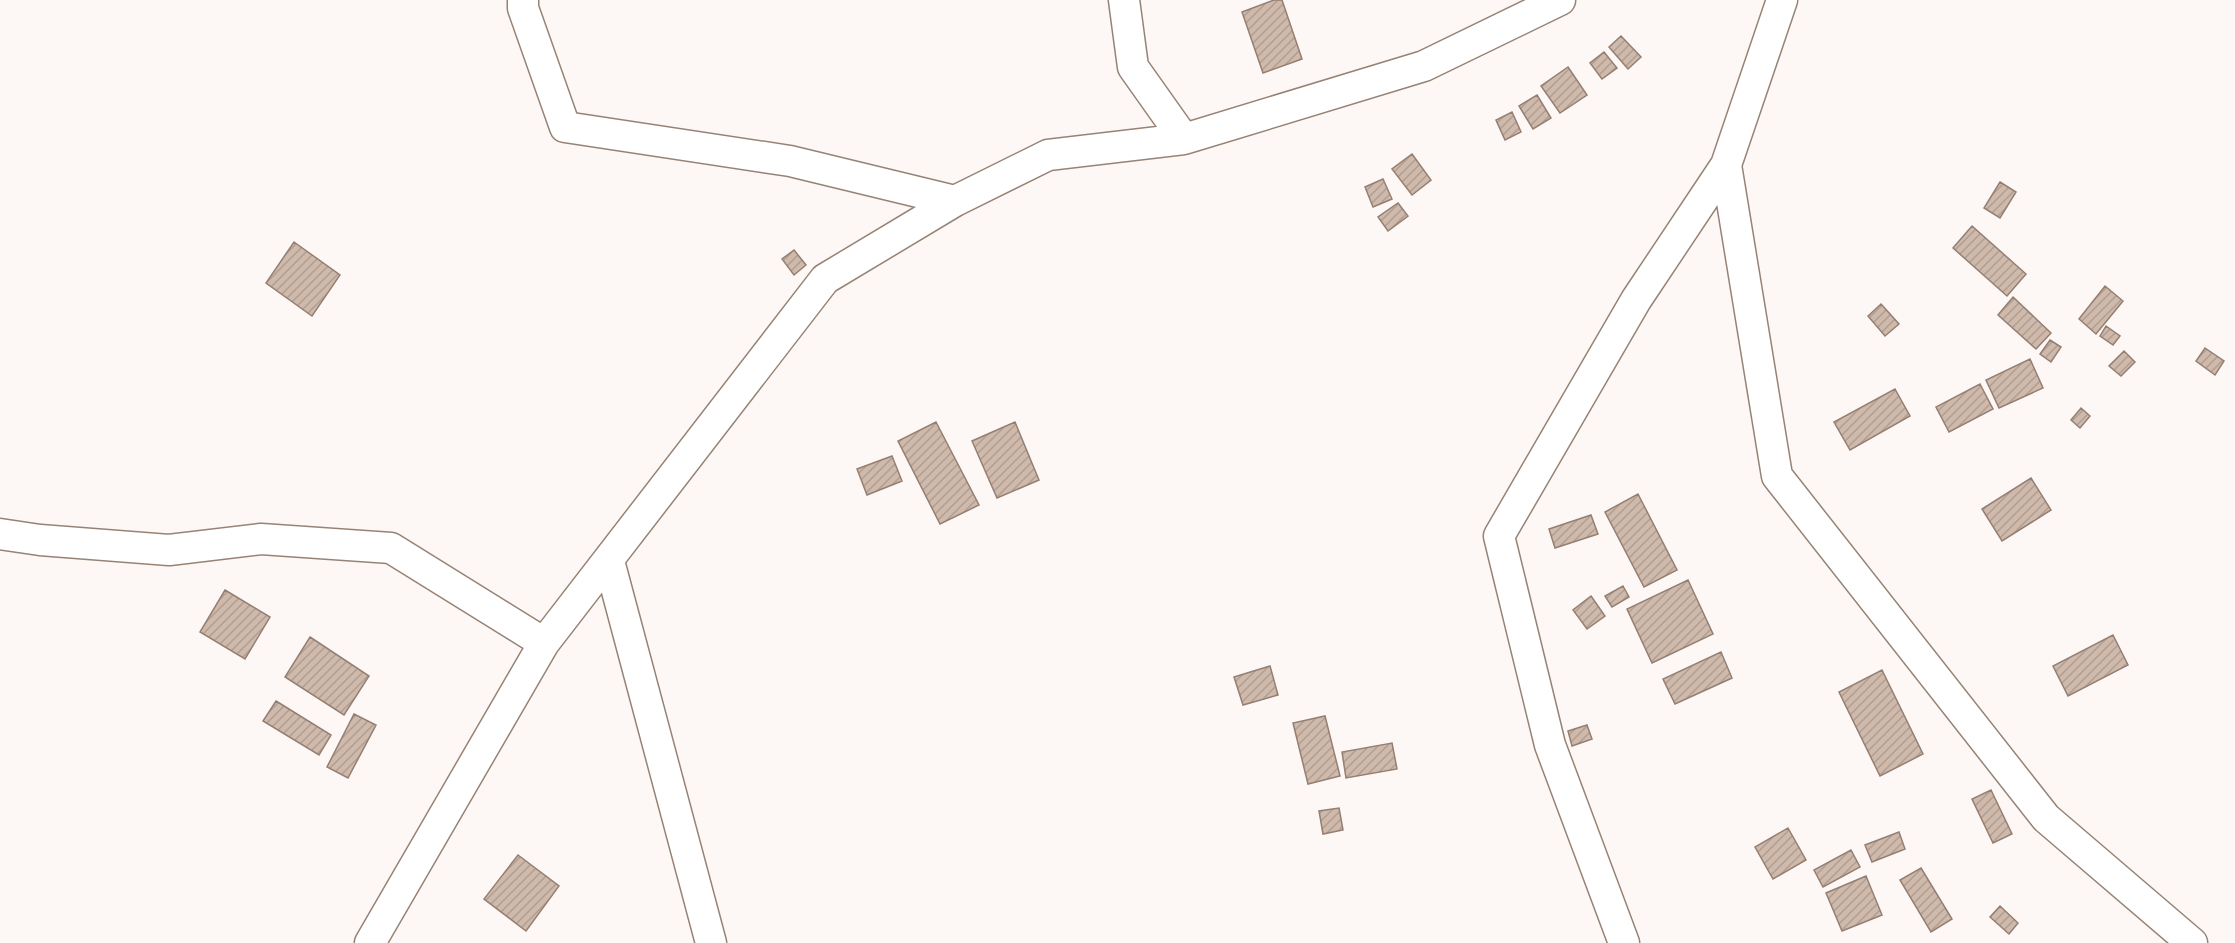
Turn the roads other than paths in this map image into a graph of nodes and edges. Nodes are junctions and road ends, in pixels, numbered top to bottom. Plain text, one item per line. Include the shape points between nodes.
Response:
1 (523, 0) edge
2 (1124, 0) edge
3 (1560, 0) edge
4 (1782, 0) edge
5 (1184, 139) junction
6 (1726, 165) junction
7 (955, 201) junction
8 (0, 534) edge
9 (609, 561) junction
10 (544, 643) junction
11 (370, 943) edge
12 (711, 943) edge
13 (1624, 943) edge
14 (2192, 943) edge

1 - 7 street via 565,127 790,161
2 - 5 street via 1134,67
3 - 5 street via 1424,66
4 - 6 street
5 - 7 street via 1048,155
6 - 13 street via 1636,300 1499,536 1550,745
6 - 14 street via 1777,476 2046,818
7 - 9 street via 825,279
8 - 10 street via 169,550 261,539 391,548
9 - 10 street
9 - 12 street
10 - 11 street

